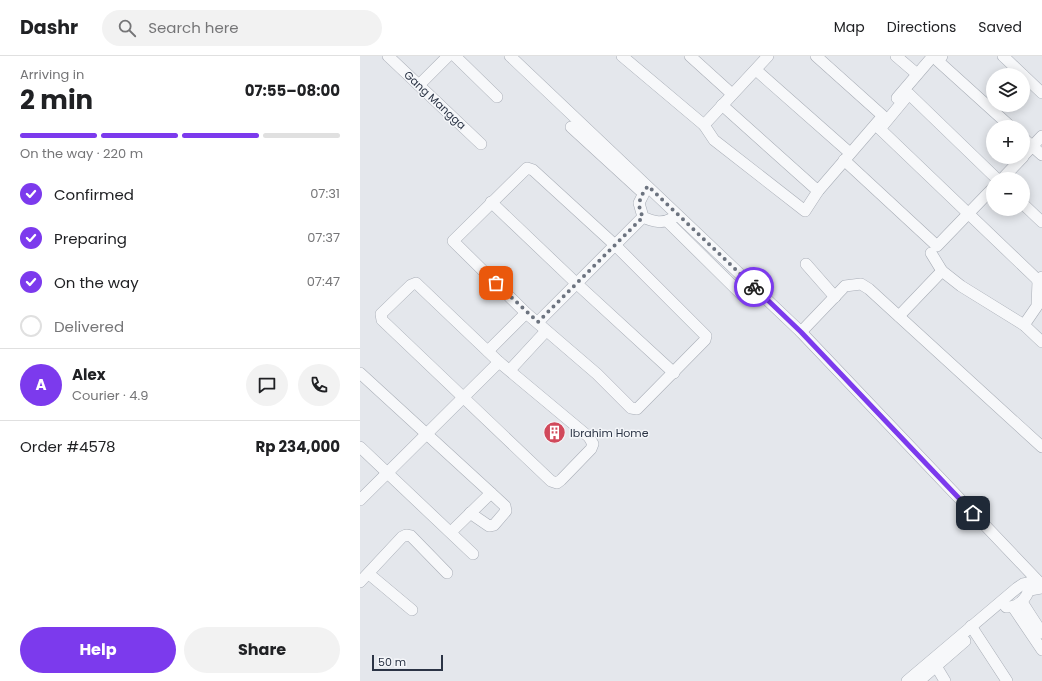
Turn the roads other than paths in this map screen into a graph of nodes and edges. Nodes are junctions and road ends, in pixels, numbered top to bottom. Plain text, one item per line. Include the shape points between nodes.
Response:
1 (388, 56) edge
2 (448, 56) edge
3 (455, 56) edge
4 (510, 56) edge
5 (622, 56) edge
6 (690, 56) edge
7 (768, 56) edge
8 (816, 56) edge
9 (896, 56) edge
10 (933, 56) edge
11 (942, 56) edge
12 (1003, 56) edge
13 (1016, 68) edge
14 (756, 70) junction
15 (917, 74) junction
16 (1030, 82) edge
17 (419, 85) junction
18 (1042, 93) edge
19 (732, 94) junction
20 (497, 97) dead end
21 (722, 105) junction
22 (883, 116) junction
23 (1003, 120) edge
24 (704, 125) junction
25 (571, 127) dead end
26 (1042, 136) edge
27 (481, 144) dead end
28 (1032, 146) junction
29 (1030, 148) edge
30 (1042, 155) edge
31 (847, 156) junction
32 (1016, 164) edge
33 (990, 172) edge
34 (1009, 172) edge
35 (646, 190) junction
36 (818, 191) junction
37 (986, 195) edge
38 (492, 202) junction
39 (1030, 211) edge
40 (678, 214) junction
41 (968, 214) junction
42 (643, 217) junction
43 (667, 221) junction
44 (1042, 222) edge
45 (614, 245) junction
46 (931, 253) dead end
47 (806, 264) dead end
48 (942, 271) junction
49 (576, 283) junction
50 (754, 287) junction
51 (1040, 288) edge
52 (835, 297) junction
53 (526, 313) junction
54 (899, 316) junction
55 (538, 322) junction
56 (1024, 325) junction
57 (546, 331) junction
58 (801, 332) junction
59 (1042, 342) edge
60 (488, 351) junction
61 (499, 362) junction
62 (510, 370) junction
63 (674, 373) junction
64 (360, 374) edge
65 (464, 398) junction
66 (426, 433) junction
67 (360, 447) edge
68 (1042, 447) edge
69 (387, 473) junction
70 (491, 493) junction
71 (360, 500) edge
72 (470, 513) junction
73 (451, 532) junction
74 (474, 554) dead end
75 (447, 573) dead end
76 (369, 574) junction
77 (360, 582) edge
78 (1036, 584) edge
79 (1009, 605) junction
80 (412, 610) dead end
81 (973, 629) junction
82 (1042, 633) edge
83 (1042, 650) edge
84 (936, 666) junction
85 (907, 681) edge
86 (919, 681) edge
87 (945, 681) edge
88 (1007, 681) edge

1 - 17 street, Gang Mangga
2 - 17 street
3 - 20 street
4 - 35 street
5 - 24 street
6 - 19 street
7 - 14 street
8 - 22 street
9 - 15 street
10 - 15 street
11 - 23 street via 938,61
12 - 13 street
14 - 19 street
14 - 31 street
15 - 22 street
16 - 18 street
17 - 27 street, Gang Mangga
19 - 21 street
21 - 24 street
21 - 36 street
22 - 31 street
24 - 36 street via 714,140 805,211
25 - 35 street
26 - 28 street
28 - 29 street
28 - 30 street
31 - 36 street
31 - 41 street via 935,246 939,246
32 - 34 street
33 - 41 street via 909,94 880,129
35 - 40 street
35 - 42 street via 639,203
37 - 41 street
38 - 45 street via 528,168
38 - 49 street
38 - 53 street via 453,241
39 - 44 street
40 - 43 street
40 - 50 street
41 - 51 street
42 - 43 street via 655,222
42 - 45 street
43 - 50 street via 742,295 747,295
45 - 49 street
45 - 63 street via 706,336
46 - 48 street
47 - 52 street
48 - 54 street
48 - 56 street via 961,286
49 - 55 street
49 - 63 street
50 - 58 street
51 - 56 street via 1037,306
52 - 54 street via 845,286 861,284
52 - 58 street
53 - 55 street
53 - 60 street
54 - 68 street
55 - 57 street
56 - 59 street
57 - 62 street
57 - 63 street via 597,374 631,408 637,409
58 - 78 street
60 - 61 street
60 - 65 street via 416,283 381,314 382,320
61 - 62 street
61 - 65 street
62 - 65 street via 589,437 593,444 561,480 556,483 551,480
64 - 66 street
65 - 66 street
66 - 69 street
66 - 70 street
67 - 69 street
69 - 71 street
69 - 73 street
70 - 72 street
70 - 72 street via 505,506 506,511 494,525 489,526
72 - 73 street
73 - 74 street
75 - 76 street via 411,536 406,535
76 - 77 street
76 - 80 street
78 - 79 street
78 - 79 street via 1022,584
79 - 81 street
79 - 82 street
79 - 83 street
81 - 84 street
81 - 85 street
81 - 88 street
84 - 86 street
84 - 87 street

